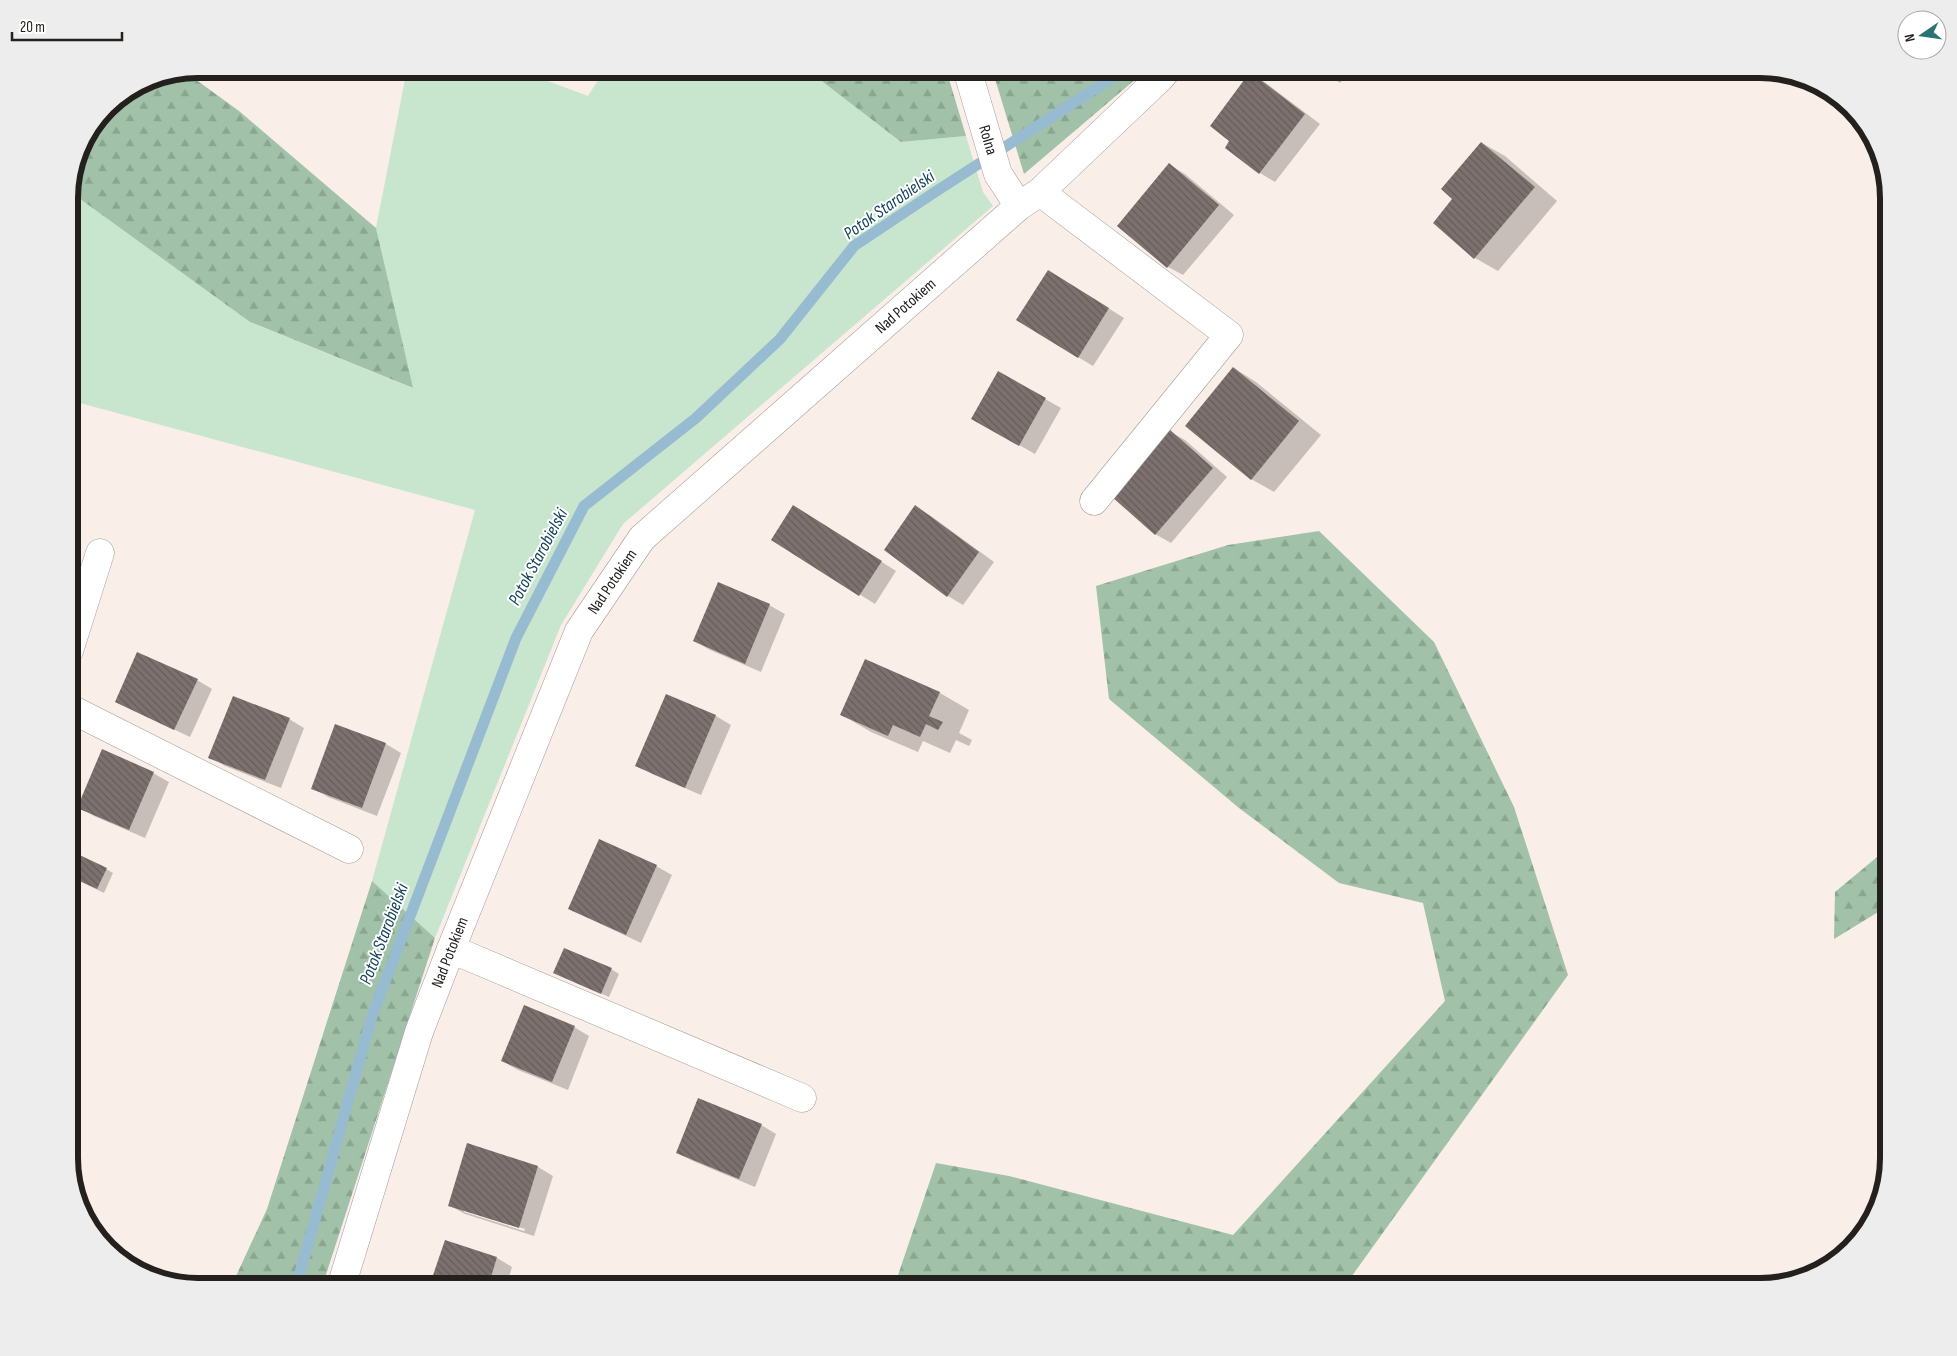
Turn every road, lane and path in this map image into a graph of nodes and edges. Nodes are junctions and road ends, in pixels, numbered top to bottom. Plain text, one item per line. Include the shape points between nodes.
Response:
1 (1161, 77) edge
2 (969, 78) edge
3 (1030, 199) junction
4 (1094, 501) dead end
5 (100, 553) dead end
6 (78, 623) edge
7 (78, 712) edge
8 (349, 848) dead end
9 (451, 949) junction
10 (802, 1098) dead end
11 (344, 1278) edge

1 - 3 street, Nad Potokiem
2 - 3 street, Rolna via 998,174
3 - 4 street, Rolna via 1229,335
3 - 9 street, Nad Potokiem via 642,538 579,630
5 - 6 street
7 - 8 street
9 - 10 street
9 - 11 street, Nad Potokiem via 419,1032

